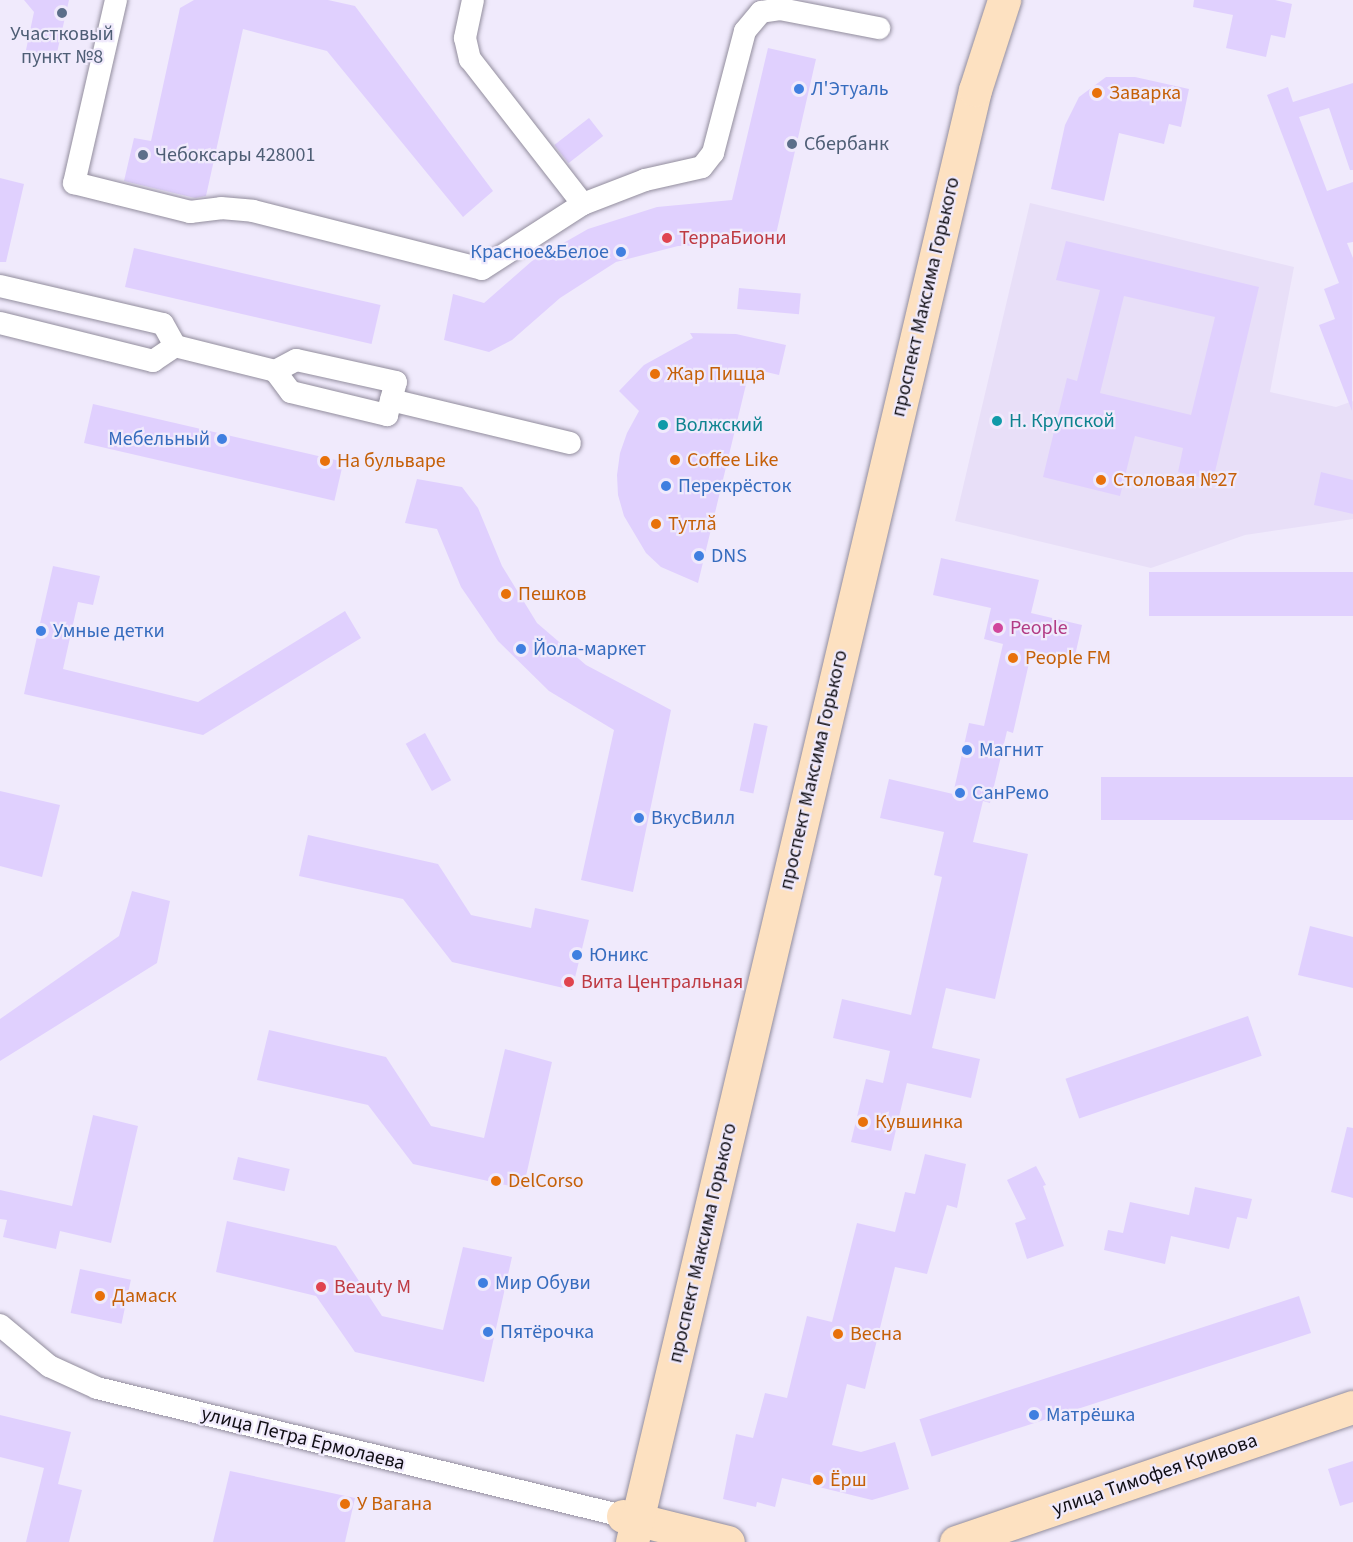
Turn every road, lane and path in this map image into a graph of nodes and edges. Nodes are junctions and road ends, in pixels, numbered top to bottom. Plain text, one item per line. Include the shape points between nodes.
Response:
1 (116, 0) edge
2 (473, 0) edge
3 (990, 12) edge
4 (879, 28) dead end
5 (583, 204) junction
6 (0, 286) edge
7 (0, 323) edge
8 (175, 346) junction
9 (275, 371) junction
10 (391, 400) junction
11 (570, 443) dead end
12 (0, 1325) edge
13 (1353, 1407) edge
14 (627, 1530) edge
15 (728, 1542) edge
16 (956, 1542) edge

1 - 5 street via 74,183 190,212 221,208 253,211 482,269
2 - 5 street via 465,38 470,59
3 - 14 main road, проспект Максима Горького via 961,79 865,521
4 - 5 street via 780,9 761,12 744,31 713,153 702,167 645,180
6 - 8 street via 163,324
7 - 8 street via 153,361
8 - 9 street
9 - 10 street via 291,392 387,415
9 - 10 street via 296,360 396,382
10 - 11 street
12 - 14 street, улица Петра Ермолаева via 49,1366 97,1388
13 - 16 main road, улица Тимофея Кривова
14 - 15 main road

